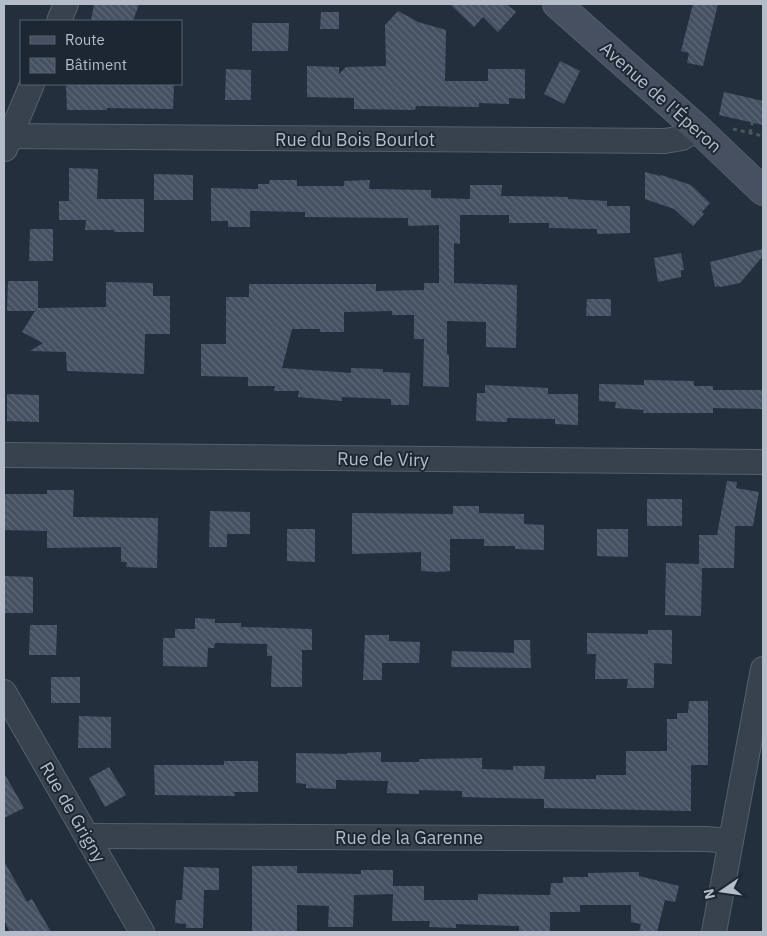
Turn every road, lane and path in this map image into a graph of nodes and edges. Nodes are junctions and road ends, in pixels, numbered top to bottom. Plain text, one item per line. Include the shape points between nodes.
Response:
1 (66, 4) edge
2 (557, 4) edge
3 (59, 20) edge
4 (32, 85) edge
5 (753, 120) dead end
6 (698, 129) junction
7 (750, 133) dead end
8 (6, 141) edge
9 (763, 191) edge
10 (4, 456) edge
11 (763, 462) edge
12 (763, 669) edge
13 (4, 692) edge
14 (87, 836) junction
15 (731, 841) junction
16 (142, 932) edge
17 (714, 932) edge

1 - 3 street
2 - 6 main road, Avenue de l'Éperon
4 - 8 street
5 - 7 path
6 - 8 street, Rue du Bois Bourlot via 682,138 666,141
6 - 9 main road, Avenue de l'Éperon
10 - 11 street, Rue de Viry
12 - 15 street
13 - 14 street, Rue de Grigny
14 - 15 street, Rue de la Garenne via 706,838
14 - 16 street, Rue de Grigny
15 - 17 street

